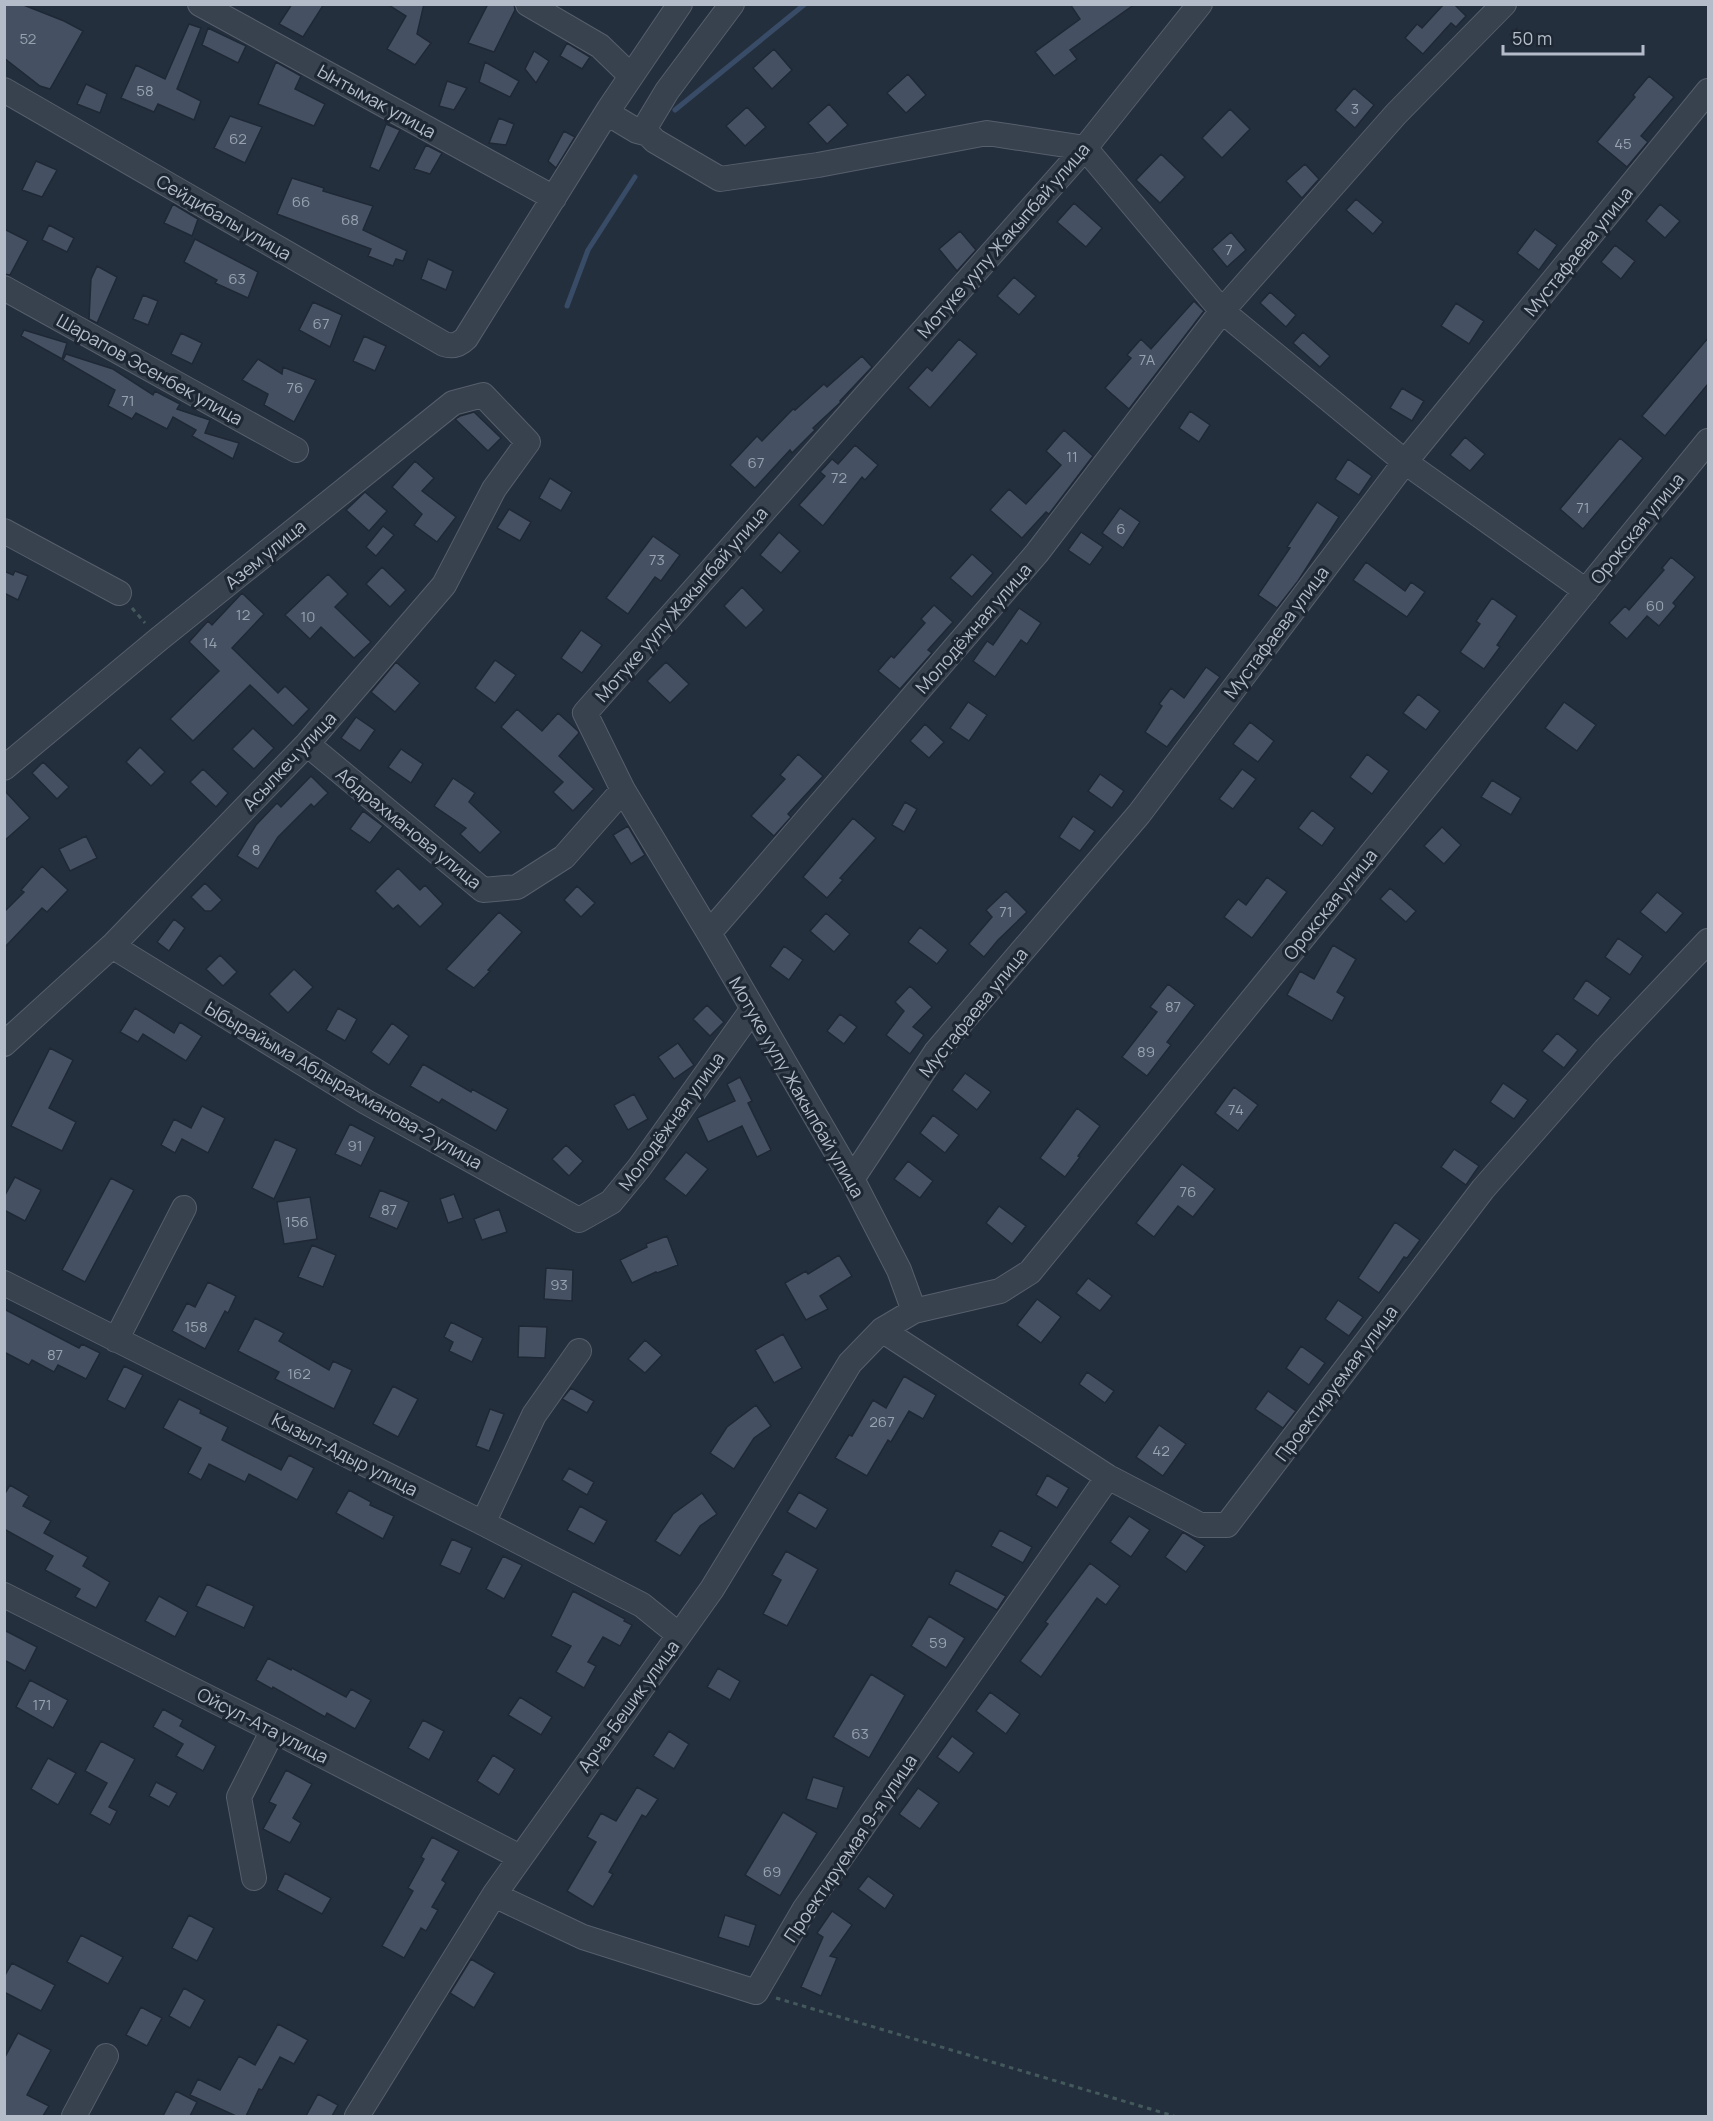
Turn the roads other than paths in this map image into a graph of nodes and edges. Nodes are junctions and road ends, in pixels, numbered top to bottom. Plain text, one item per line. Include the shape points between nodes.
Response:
1 (200, 4) edge
2 (528, 4) edge
3 (680, 4) edge
4 (732, 4) edge
5 (1200, 4) edge
6 (1504, 4) edge
7 (631, 76) junction
8 (4, 90) edge
9 (1708, 91) edge
10 (607, 113) junction
11 (648, 134) junction
12 (1085, 148) junction
13 (554, 198) junction
14 (4, 288) edge
15 (1222, 311) junction
16 (1708, 441) edge
17 (528, 442) joint
18 (296, 450) dead end
19 (1405, 462) junction
20 (4, 531) edge
21 (1586, 591) junction
22 (119, 593) road end
23 (307, 744) junction
24 (4, 768) edge
25 (623, 790) junction
26 (709, 933) junction
27 (1708, 940) edge
28 (112, 946) junction
29 (752, 1010) junction
30 (4, 1044) edge
31 (852, 1179) junction
32 (184, 1208) dead end
33 (579, 1220) joint
34 (4, 1283) edge
35 (914, 1311) junction
36 (882, 1330) junction
37 (116, 1340) junction
38 (579, 1351) dead end
39 (1108, 1477) junction
40 (483, 1523) junction
41 (4, 1595) edge
42 (679, 1635) junction
43 (273, 1730) junction
44 (520, 1857) junction
45 (254, 1878) dead end
46 (494, 1895) junction
47 (106, 2056) dead end
48 (74, 2116) edge
49 (357, 2116) edge

1 - 13 street, Ынтымак улица
2 - 7 street via 600,46
3 - 7 street
4 - 11 street via 667,91 646,126
5 - 12 street, Мотуке уулу Жакыпбай улица
6 - 15 street, Молодёжная улица via 1396,114
7 - 10 street
8 - 13 street, Сейдибалы улица via 450,346 466,338
9 - 19 street, Мустафаева улица
10 - 11 street
10 - 13 street
11 - 12 street via 720,179 987,133
12 - 15 street
12 - 25 street, Мотуке уулу Жакыпбай улица via 585,713
14 - 18 street, Шарапов Эсенбек улица
15 - 19 street
15 - 26 street, Молодёжная улица via 1037,553
16 - 21 street, Орокская улица
17 - 23 street, Асылкеч улица via 494,489 444,585
17 - 24 street, Азем улица via 483,395 453,403
19 - 21 street
19 - 31 street, Мустафаева улица via 1139,814 936,1052
20 - 22 street
21 - 35 street, Орокская улица via 1030,1272 1000,1291
23 - 25 street, Абдрахманова улица via 483,891 517,887 564,857
23 - 28 street, Асылкеч улица
25 - 26 street, Мотуке уулу Жакыпбай улица
26 - 29 street, Мотуке уулу Жакыпбай улица
27 - 39 street, Проектируемая улица via 1483,1189 1227,1525 1200,1525
28 - 30 street, Асылкеч улица
28 - 33 street, Ыбырайыма Абдырахманова-2 улица via 366,1102
29 - 31 street, Мотуке уулу Жакыпбай улица
29 - 33 street, Молодёжная улица via 611,1202
31 - 35 street, Мотуке уулу Жакыпбай улица via 899,1270
32 - 37 street
34 - 37 street, Кызыл-Адыр улица
35 - 36 street, Арча-Бешик улица
36 - 39 street, Проектируемая улица
36 - 42 street, Арча-Бешик улица via 850,1363 712,1589
37 - 40 street, Кызыл-Адыр улица
38 - 40 street via 534,1415
39 - 46 street, Проектируемая 9-я улица via 804,1910 756,1992 583,1937
40 - 42 street, Кызыл-Адыр улица via 642,1605
41 - 43 street, Ойсул-Ата улица
42 - 44 street, Арча-Бешик улица
43 - 44 street, Ойсул-Ата улица
43 - 45 street via 239,1797
44 - 46 street, Арча-Бешик улица
46 - 49 street, Арча-Бешик улица
47 - 48 street

